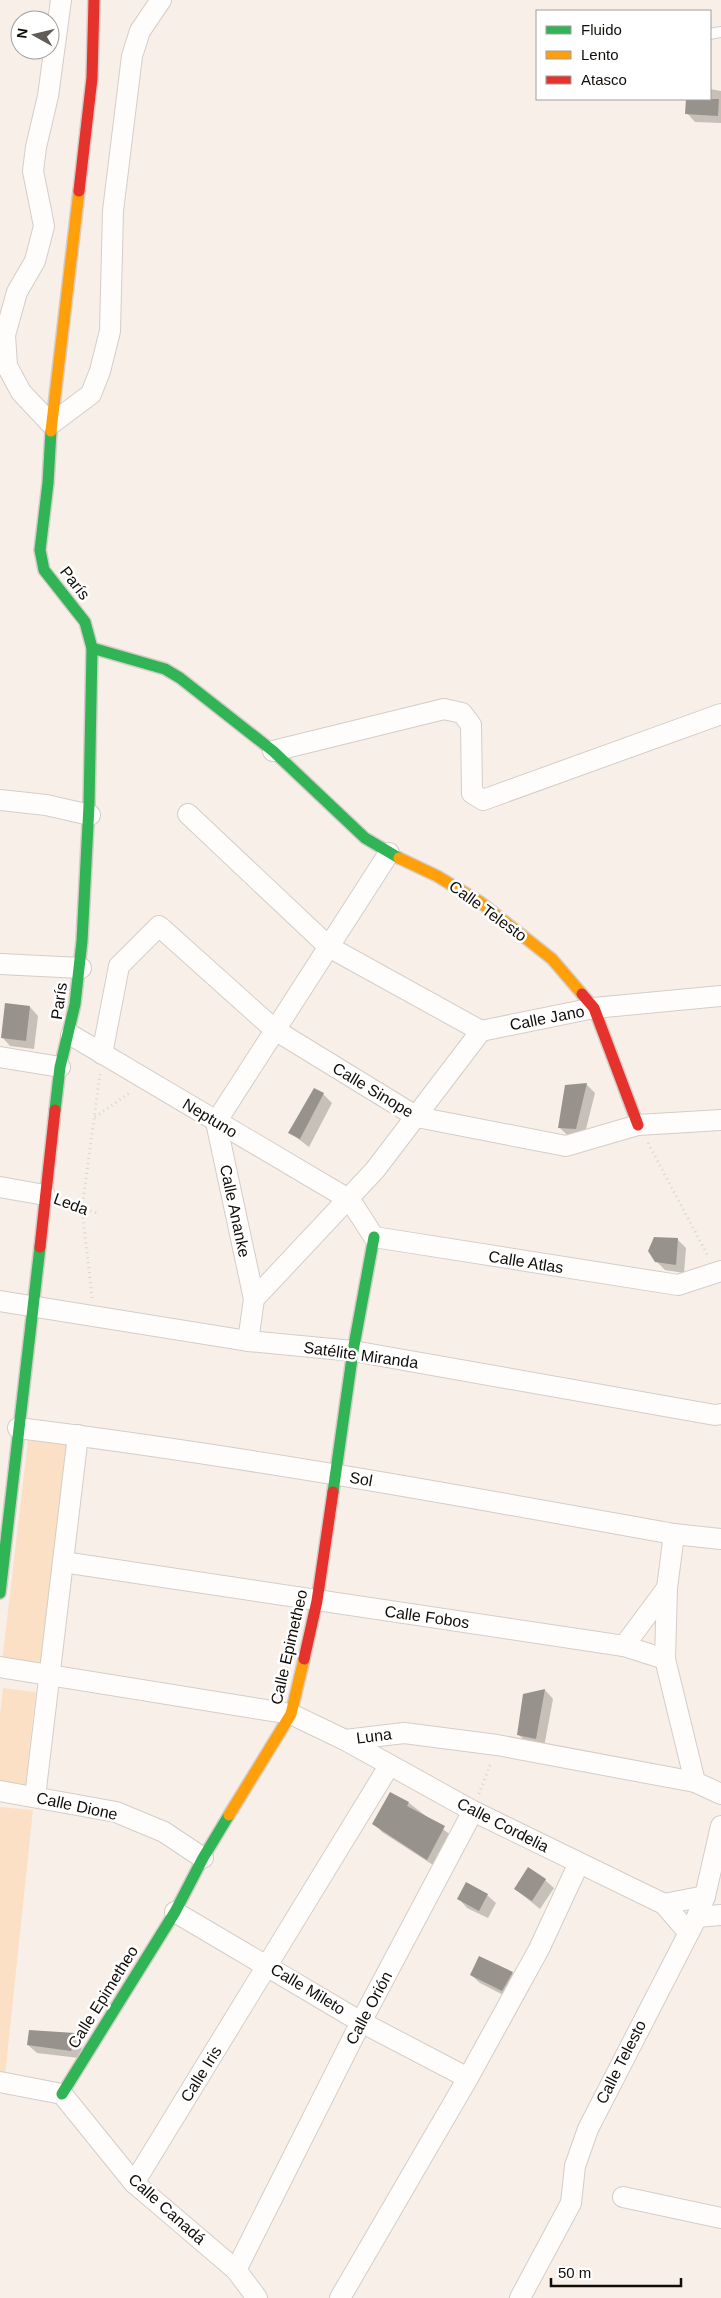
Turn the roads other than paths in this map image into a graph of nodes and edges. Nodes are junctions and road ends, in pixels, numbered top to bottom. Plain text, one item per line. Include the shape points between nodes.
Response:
1 (60, 0) edge
2 (94, 0) edge
3 (162, 0) edge
4 (0, 388) edge
5 (21, 392) junction
6 (51, 424) junction
7 (92, 648) junction
8 (721, 714) edge
9 (273, 751) junction
10 (0, 800) edge
11 (188, 814) dead end
12 (90, 815) junction
13 (389, 853) junction
14 (329, 947) junction
15 (0, 964) edge
16 (80, 968) junction
17 (721, 996) edge
18 (594, 1008) junction
19 (276, 1030) junction
20 (480, 1031) junction
21 (70, 1035) junction
22 (102, 1054) junction
23 (0, 1057) edge
24 (60, 1067) junction
25 (417, 1117) junction
26 (721, 1120) edge
27 (216, 1122) junction
28 (638, 1125) junction
29 (0, 1187) edge
30 (45, 1195) junction
31 (350, 1200) junction
32 (374, 1237) junction
33 (720, 1276) edge
34 (254, 1299) junction
35 (0, 1301) edge
36 (32, 1307) junction
37 (248, 1341) junction
38 (353, 1351) junction
39 (721, 1414) edge
40 (14, 1427) junction
41 (78, 1435) junction
42 (336, 1474) junction
43 (674, 1534) junction
44 (721, 1539) edge
45 (2, 1548) edge
46 (63, 1562) junction
47 (667, 1588) junction
48 (0, 1593) edge
49 (317, 1601) junction
50 (624, 1646) junction
51 (665, 1659) junction
52 (0, 1667) edge
53 (50, 1676) junction
54 (291, 1714) junction
55 (345, 1740) junction
56 (389, 1766) junction
57 (695, 1782) junction
58 (0, 1791) edge
59 (721, 1794) edge
60 (35, 1797) junction
61 (473, 1811) junction
62 (721, 1826) edge
63 (203, 1858) junction
64 (579, 1863) junction
65 (706, 1896) junction
66 (664, 1904) junction
67 (175, 1912) junction
68 (721, 1915) edge
69 (692, 1924) junction
70 (268, 1966) junction
71 (361, 2022) junction
72 (468, 2078) junction
73 (0, 2082) edge
74 (62, 2094) junction
75 (134, 2183) junction
76 (623, 2197) dead end
77 (721, 2218) edge
78 (236, 2270) junction
79 (257, 2298) edge
80 (340, 2298) edge
81 (520, 2298) edge

1 - 5 street via 48,96 34,171 44,226 35,260 17,292 5,334 8,366
2 - 6 street, París via 92,78
3 - 6 street via 140,31 132,56 113,211 110,331 100,370 91,394
4 - 5 street
5 - 6 street
6 - 7 street, París via 40,550 44,570 85,622
7 - 9 street, Calle Telesto via 165,669
7 - 12 street, París
8 - 9 street via 483,800 472,793 471,725 462,713 444,709
9 - 13 street, Calle Telesto via 365,838
10 - 12 street
11 - 14 street
12 - 16 street, París
13 - 14 street
13 - 18 street, Calle Telesto via 437,876 480,902 552,959
14 - 19 street
14 - 20 street
15 - 16 street
16 - 21 street, París
17 - 18 street, Calle Jano
18 - 20 street, Calle Jano
18 - 28 street, Calle Telesto
19 - 22 street, Calle Sinope via 159,926 119,966
19 - 25 street, Calle Sinope
19 - 27 street
20 - 25 street
21 - 22 street, Neptuno
21 - 24 street, París
22 - 27 street, Neptuno
23 - 24 street
24 - 30 street, París
25 - 28 street, Calle Sinope via 566,1146
25 - 31 street
26 - 28 street, Calle Sinope
27 - 31 street, Neptuno
27 - 34 street, Calle Ananke
29 - 30 street
30 - 36 street, París
31 - 32 street
31 - 34 street
32 - 33 street, Calle Atlas via 678,1285
32 - 38 street, Calle Epimetheo
34 - 37 street
35 - 36 street, Satélite Miranda
36 - 37 street, Satélite Miranda
36 - 40 street, París
37 - 38 street, Satélite Miranda
38 - 39 street, Satélite Miranda
38 - 42 street, Calle Epimetheo
40 - 41 street, Sol
40 - 45 street, París
41 - 42 street, Sol
41 - 46 street
42 - 43 street, Sol
42 - 49 street, Calle Epimetheo
43 - 44 street, Sol
43 - 47 street
45 - 48 street, París
46 - 49 street, Calle Fobos
46 - 53 street
47 - 50 street
47 - 51 street
49 - 50 street, Calle Fobos
49 - 54 street, Calle Epimetheo
50 - 51 street, Calle Fobos
51 - 57 street
52 - 53 street, Luna
53 - 54 street, Luna
53 - 60 street
54 - 55 street, Luna
54 - 63 street, Calle Epimetheo
55 - 56 street, Calle Cordelia
55 - 57 street, Luna via 404,1733 497,1745
56 - 61 street, Calle Cordelia
56 - 70 street, Calle Iris
57 - 59 street, Luna
58 - 60 street, Calle Dione
60 - 63 street, Calle Dione via 116,1812 164,1832
61 - 64 street, Calle Cordelia
61 - 71 street, Calle Orión
62 - 65 street, Calle Telesto
63 - 67 street, Calle Epimetheo
64 - 66 street, Calle Cordelia
64 - 72 street via 539,1949
65 - 66 street
65 - 69 street, Calle Telesto
66 - 69 street, Calle Cordelia
67 - 70 street, Calle Mileto
67 - 74 street, Calle Epimetheo
68 - 69 street
69 - 81 street, Calle Telesto via 588,2128 575,2166 571,2203
70 - 71 street, Calle Mileto
70 - 75 street, Calle Iris
71 - 72 street, Calle Mileto
71 - 78 street, Calle Orión
72 - 80 street
73 - 74 street
74 - 75 street, Calle Canadá
75 - 78 street, Calle Canadá
76 - 77 street
78 - 79 street, Calle Canadá

